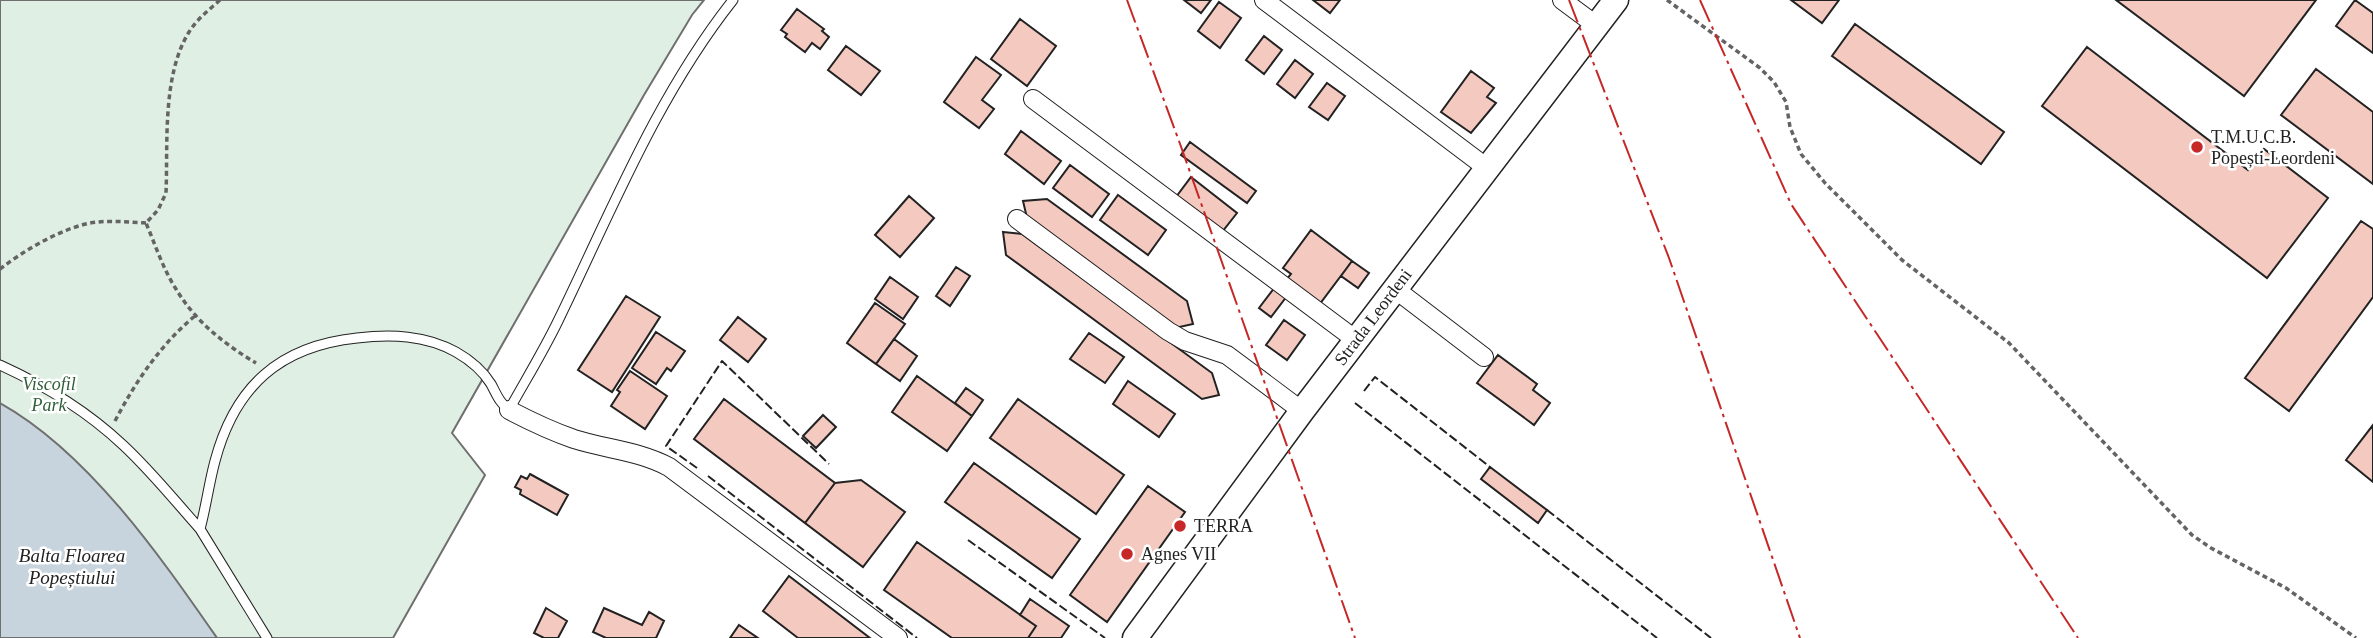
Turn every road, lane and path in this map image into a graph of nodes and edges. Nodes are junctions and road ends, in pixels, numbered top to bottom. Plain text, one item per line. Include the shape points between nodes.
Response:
1 (219, 0) edge
2 (733, 0) edge
3 (1264, 0) edge
4 (1562, 0) edge
5 (1616, 0) edge
6 (1667, 0) edge
7 (1597, 26) junction
8 (1032, 99) dead end
9 (1487, 168) junction
10 (1017, 219) dead end
11 (146, 223) junction
12 (0, 269) edge
13 (1395, 289) junction
14 (196, 315) junction
15 (1356, 340) junction
16 (1484, 357) dead end
17 (0, 365) edge
18 (268, 370) junction
19 (509, 410) junction
20 (1302, 411) junction
21 (109, 433) junction
22 (200, 529) junction
23 (267, 638) edge
24 (898, 638) edge
25 (1135, 638) edge
26 (2356, 638) edge

1 - 11 path via 191,29 173,69 166,193
2 - 19 lane via 704,38 659,115
3 - 9 street
4 - 7 street
5 - 7 main road, Strada Leordeni
6 - 26 path via 1774,82 1786,102 1801,154 1825,183 1902,260 2009,343 2192,535 2286,588
7 - 9 main road, Strada Leordeni
8 - 15 street
9 - 13 main road, Strada Leordeni
10 - 20 street via 1168,331 1227,355
11 - 12 path via 105,222 74,228
11 - 14 path via 175,288
13 - 15 main road, Strada Leordeni
13 - 16 street
14 - 18 path via 212,334
14 - 21 path via 158,352
15 - 20 main road, Strada Leordeni
17 - 21 lane via 39,385
18 - 19 lane via 296,354 353,338 422,339 469,360
18 - 22 lane via 253,385 226,429
19 - 24 street via 565,436 669,467
20 - 25 main road, Strada Leordeni
21 - 22 lane
22 - 23 lane

